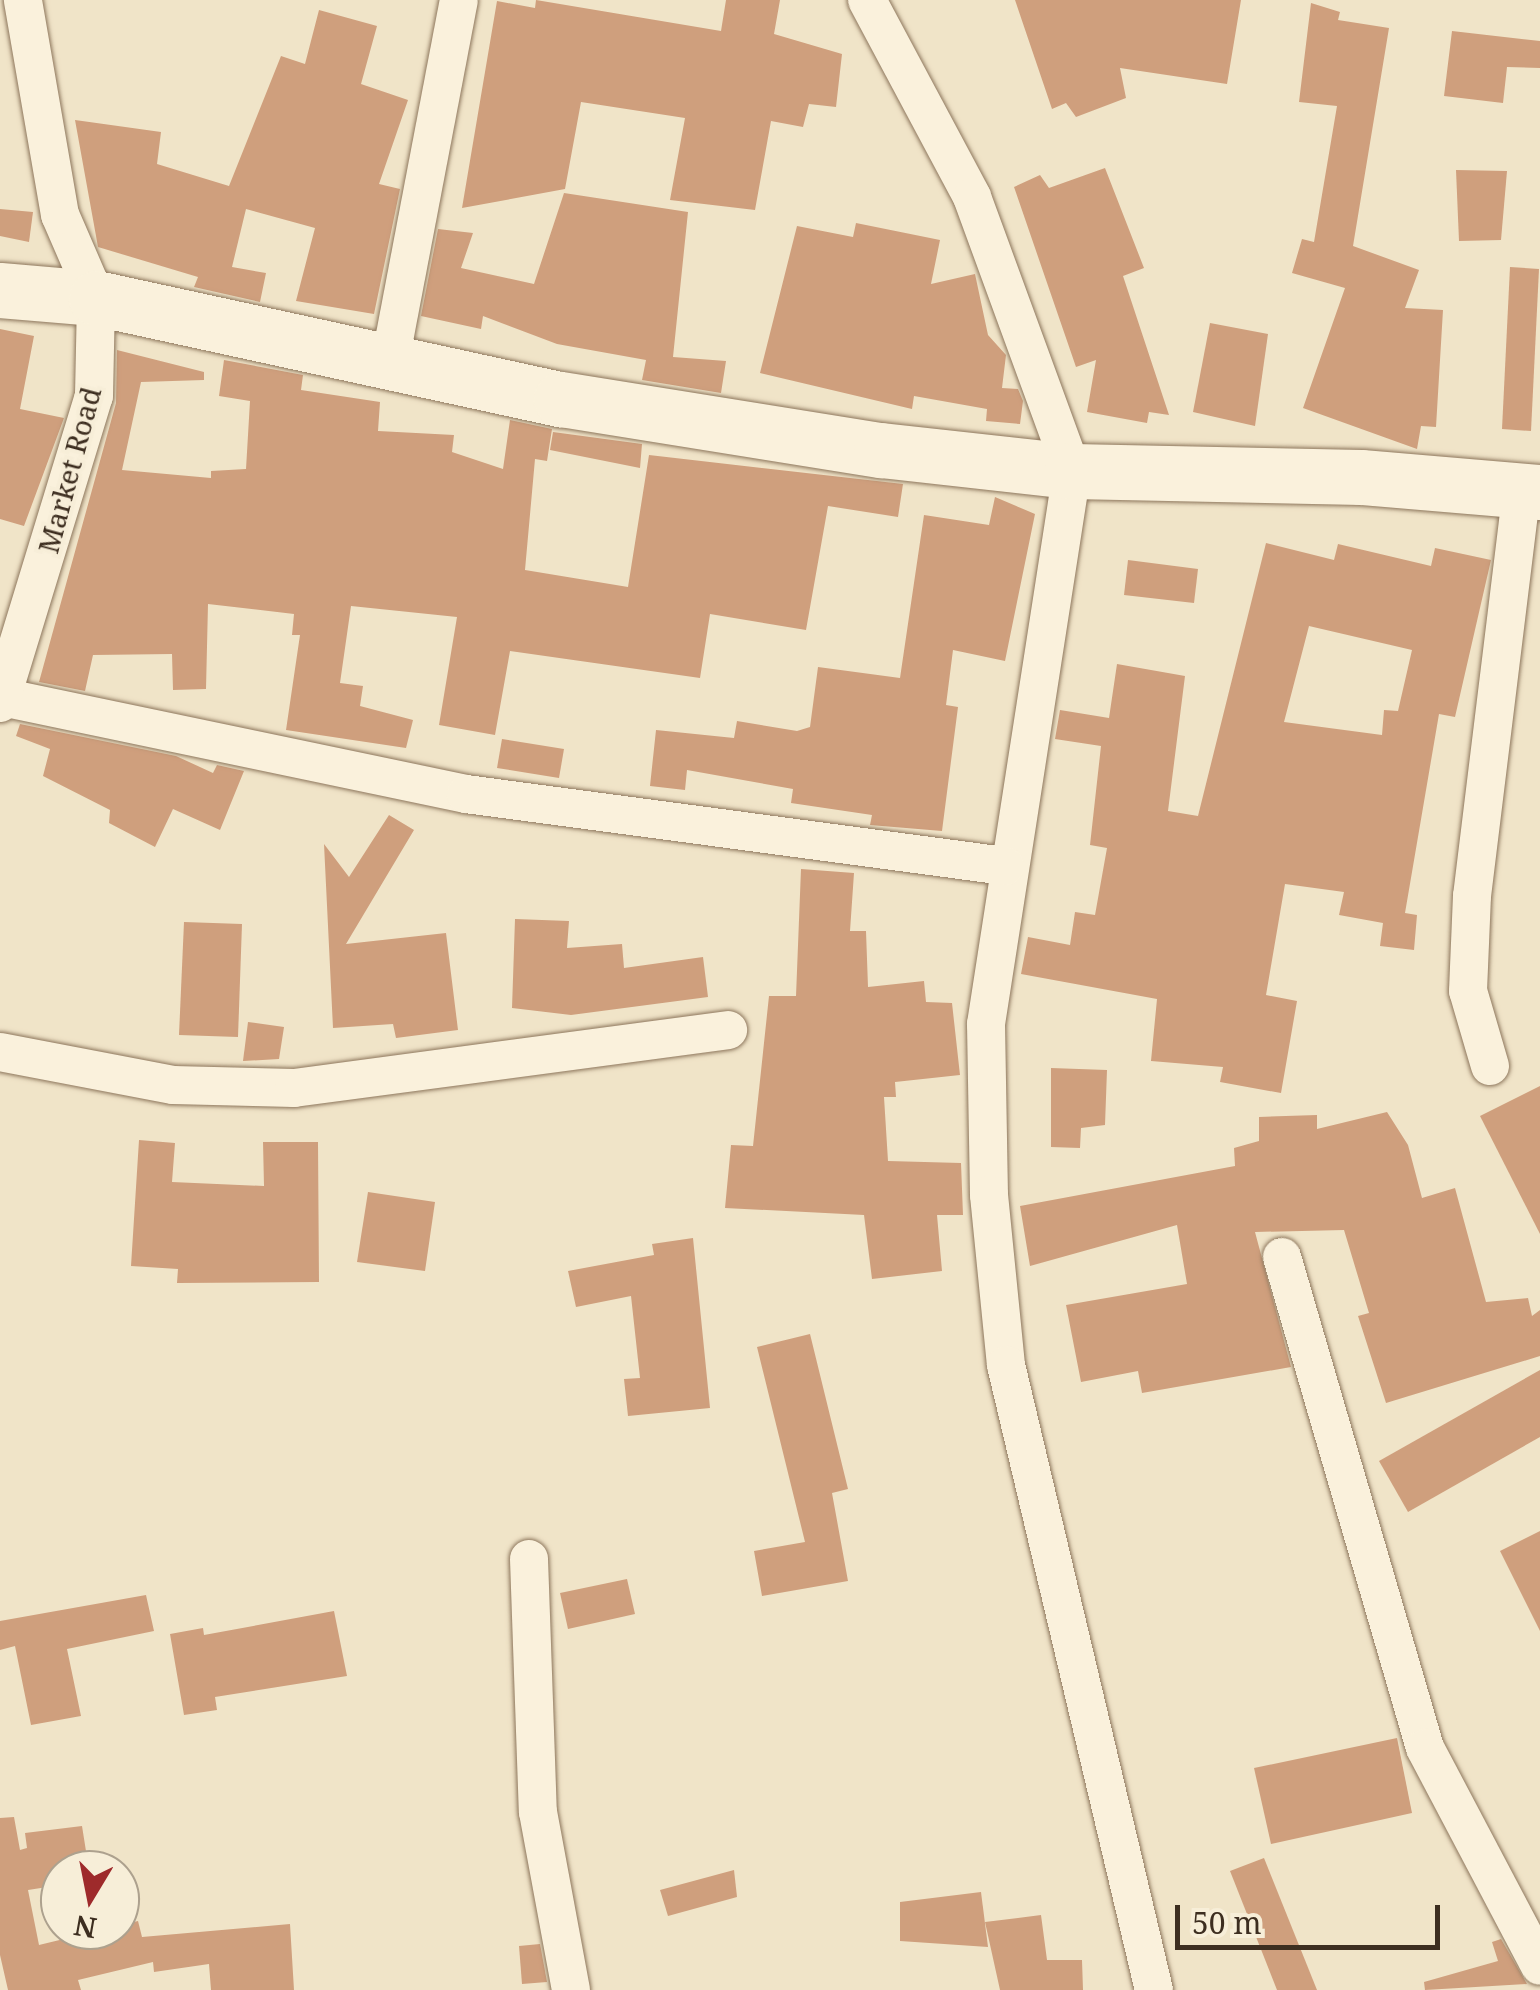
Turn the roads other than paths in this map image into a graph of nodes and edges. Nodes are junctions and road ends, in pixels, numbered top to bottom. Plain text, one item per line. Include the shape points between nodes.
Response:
1 (23, 0) edge
2 (458, 0) edge
3 (866, 0) edge
4 (0, 290) edge
5 (96, 298) junction
6 (390, 356) junction
7 (1072, 471) junction
8 (1531, 491) edge
9 (1, 700) edge
10 (1005, 866) junction
11 (728, 1030) dead end
12 (0, 1052) edge
13 (1490, 1066) dead end
14 (1282, 1256) dead end
15 (529, 1559) dead end
16 (1540, 1966) edge
17 (571, 1990) edge
18 (1154, 1990) edge

1 - 5 street, Market Road via 60,215
2 - 6 street
3 - 7 street via 972,197
4 - 5 street
5 - 6 street
5 - 9 street, Market Road via 94,396
6 - 7 street via 580,402
7 - 8 street
7 - 10 street
8 - 13 street via 1472,896 1468,992
9 - 10 street via 466,794
10 - 18 street via 986,1024 988,1195 1006,1365
11 - 12 street via 294,1088 173,1085
14 - 16 street via 1425,1748
15 - 17 street via 538,1812

